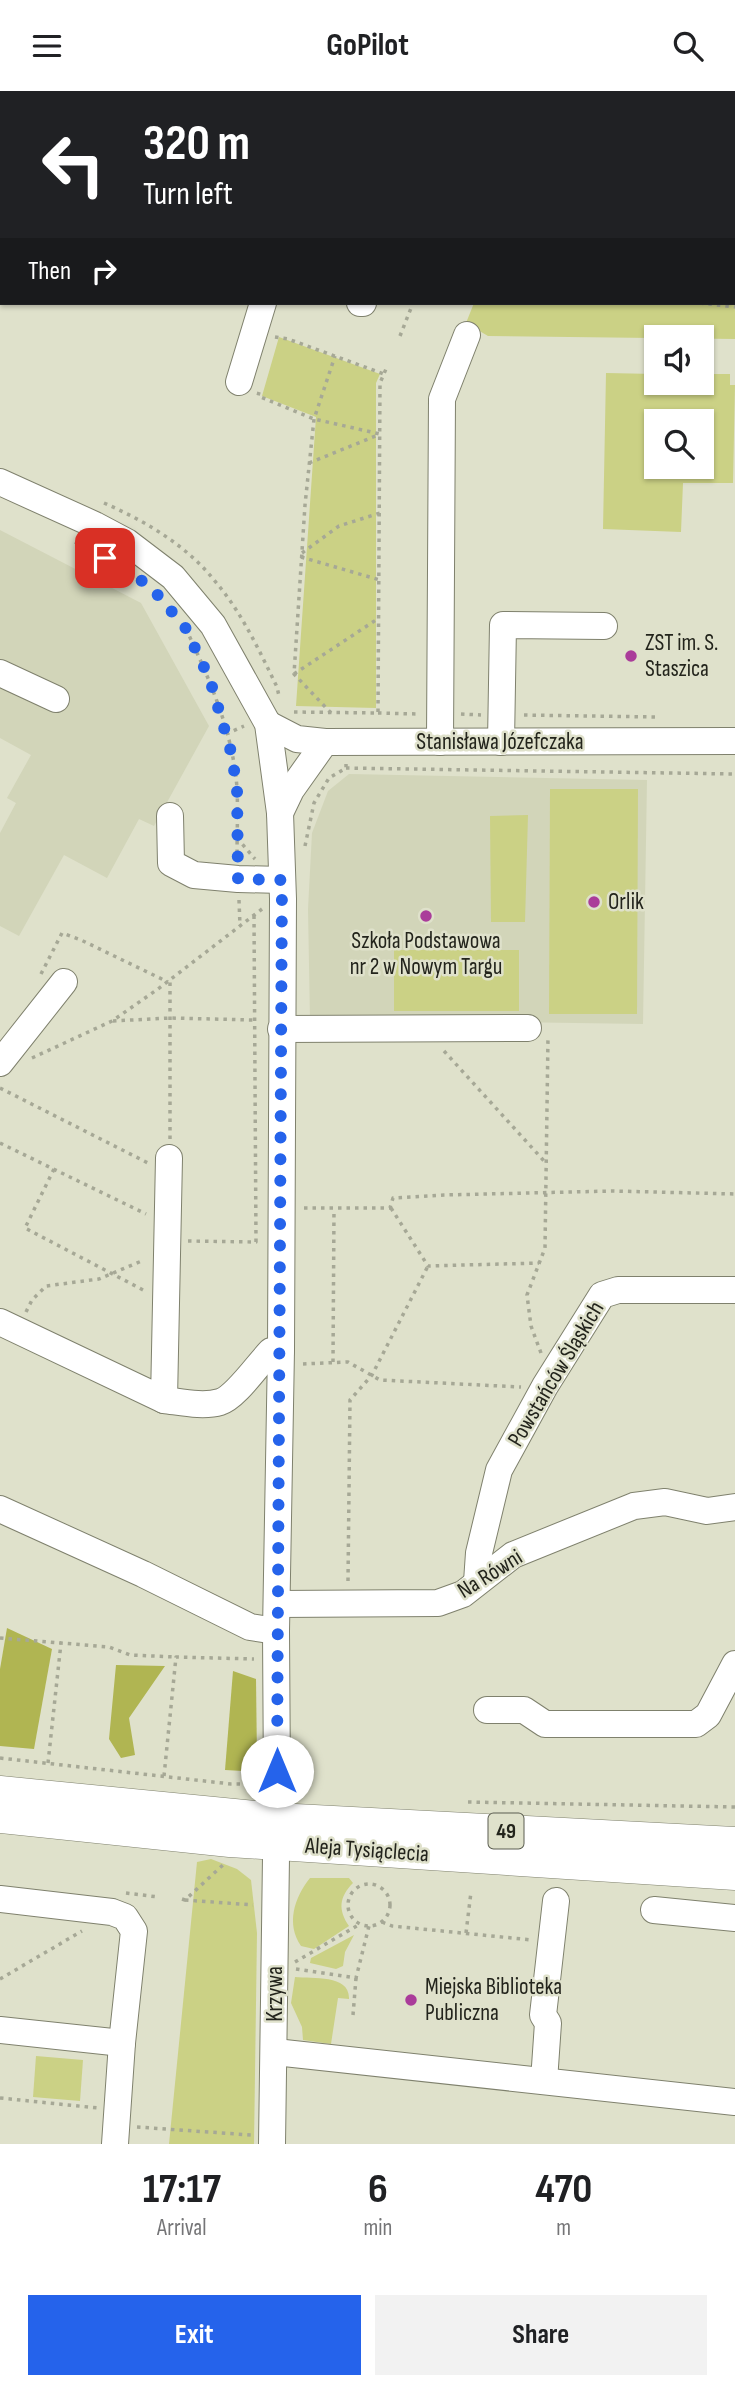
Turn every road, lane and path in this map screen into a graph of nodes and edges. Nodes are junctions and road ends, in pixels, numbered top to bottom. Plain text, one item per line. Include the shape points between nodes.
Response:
1 (262, 305) edge
2 (412, 305) edge
3 (467, 335) dead end
4 (400, 336) dead end
5 (272, 348) dead end
6 (335, 356) junction
7 (250, 383) joint
8 (314, 419) junction
9 (380, 434) junction
10 (309, 463) junction
11 (0, 482) edge
12 (96, 499) dead end
13 (380, 513) junction
14 (73, 541) dead end
15 (301, 555) junction
16 (127, 572) dead end
17 (380, 580) junction
18 (380, 618) junction
19 (604, 626) dead end
20 (185, 627) dead end
21 (0, 673) edge
22 (294, 674) junction
23 (56, 699) dead end
24 (280, 700) dead end
25 (331, 713) junction
26 (378, 713) junction
27 (440, 714) junction
28 (500, 715) junction
29 (660, 717) dead end
30 (275, 718) junction
31 (735, 741) edge
32 (325, 742) junction
33 (440, 742) junction
34 (501, 742) junction
35 (346, 768) dead end
36 (735, 774) edge
37 (280, 813) junction
38 (170, 816) dead end
39 (238, 879) junction
40 (282, 889) junction
41 (254, 916) junction
42 (240, 926) junction
43 (170, 980) junction
44 (64, 982) dead end
45 (170, 1018) junction
46 (254, 1020) junction
47 (112, 1021) junction
48 (538, 1028) joint
49 (281, 1029) junction
50 (424, 1029) junction
51 (31, 1058) dead end
52 (0, 1063) edge
53 (0, 1088) edge
54 (0, 1143) edge
55 (547, 1164) junction
56 (169, 1166) junction
57 (54, 1169) junction
58 (546, 1192) junction
59 (735, 1194) edge
60 (298, 1207) dead end
61 (390, 1208) junction
62 (334, 1209) junction
63 (168, 1239) junction
64 (540, 1263) junction
65 (428, 1266) junction
66 (110, 1275) junction
67 (735, 1290) edge
68 (166, 1301) junction
69 (9, 1326) edge
70 (290, 1357) junction
71 (544, 1361) dead end
72 (333, 1362) junction
73 (372, 1375) junction
74 (530, 1387) dead end
75 (164, 1400) junction
76 (735, 1507) edge
77 (0, 1509) edge
78 (348, 1581) dead end
79 (477, 1581) junction
80 (277, 1604) junction
81 (276, 1631) junction
82 (0, 1637) edge
83 (61, 1643) junction
84 (253, 1652) dead end
85 (176, 1657) junction
86 (735, 1664) edge
87 (487, 1710) dead end
88 (0, 1758) edge
89 (48, 1763) junction
90 (164, 1776) junction
91 (262, 1781) junction
92 (0, 1792) edge
93 (466, 1802) dead end
94 (735, 1807) edge
95 (0, 1817) edge
96 (276, 1831) junction
97 (735, 1843) edge
98 (735, 1874) edge
99 (471, 1892) dead end
100 (139, 1894) dead end
101 (0, 1899) edge
102 (185, 1900) dead end
103 (556, 1901) dead end
104 (263, 1905) dead end
105 (654, 1910) dead end
106 (112, 1912) junction
107 (735, 1918) edge
108 (382, 1922) junction
109 (360, 1924) junction
110 (369, 1926) junction
111 (466, 1933) junction
112 (551, 1941) junction
113 (295, 1962) dead end
114 (294, 1969) dead end
115 (356, 1978) junction
116 (0, 1979) edge
117 (354, 2015) dead end
118 (0, 2030) edge
119 (122, 2043) junction
120 (275, 2052) junction
121 (544, 2081) junction
122 (0, 2098) edge
123 (735, 2102) edge
124 (116, 2127) edge
125 (266, 2140) edge

1 - 7 street
2 - 4 path
3 - 27 street via 442,400
5 - 6 path via 275,335
6 - 8 path
6 - 9 path via 385,371 380,383
7 - 8 path via 258,396
8 - 9 path
8 - 10 path
9 - 10 path
9 - 13 path
10 - 15 path
11 - 30 street via 127,542 173,577 213,625
12 - 24 path via 156,530 214,580 246,627
13 - 15 path via 339,526
13 - 17 path
14 - 16 path
15 - 17 path
15 - 22 path
17 - 18 path
18 - 22 path
18 - 26 path
19 - 28 street via 503,625
20 - 39 path via 210,680 230,748 237,786
21 - 23 street
22 - 25 path
25 - 26 path
25 - 30 path
26 - 27 path
27 - 28 path
27 - 33 street
28 - 29 path
28 - 34 street
30 - 32 street, Stanisława Józefczaka via 297,739
30 - 37 street, Krzywa
31 - 34 street, Stanisława Józefczaka
32 - 33 street, Stanisława Józefczaka
32 - 37 street
33 - 34 street, Stanisława Józefczaka
35 - 36 path
37 - 40 street, Krzywa
38 - 39 street via 171,863 194,875
39 - 40 street
39 - 42 path
40 - 41 path
40 - 49 street, Krzywa
41 - 42 path
41 - 46 path
42 - 43 path
43 - 45 path
43 - 47 path
44 - 52 street
45 - 46 path
45 - 47 path
45 - 56 path
46 - 63 path via 256,1242
47 - 51 path
48 - 50 street
48 - 55 path
49 - 50 street
49 - 70 street, Krzywa
50 - 55 path
53 - 56 path
54 - 57 path
55 - 58 path
56 - 63 street
57 - 63 path via 145,1214
57 - 66 path via 25,1229
58 - 59 path
58 - 61 path via 393,1198
58 - 64 path via 545,1248
60 - 62 path
61 - 62 path
61 - 65 path
62 - 72 path
63 - 66 path via 133,1266
63 - 68 street
64 - 65 path
64 - 71 path via 527,1296 531,1326
65 - 73 path
66 - 68 path
66 - 69 path via 46,1286
67 - 79 street, Powstańców Śląskich via 618,1290 602,1295 499,1470
68 - 75 street
69 - 75 street
70 - 72 path
70 - 75 street via 271,1351 230,1397 219,1402
70 - 80 street, Krzywa
72 - 73 path via 348,1362
73 - 74 path via 380,1380
73 - 78 path via 350,1400
76 - 79 street, Na Równi via 707,1511 665,1502 634,1506 513,1555
77 - 81 street via 250,1627
79 - 80 street, Na Równi via 463,1594 438,1603
80 - 81 street, Krzywa
81 - 91 street, Krzywa
82 - 83 path
83 - 85 path via 109,1647 130,1655
83 - 89 path
84 - 85 path via 262,1659
85 - 90 path
86 - 87 street via 708,1715 696,1724 545,1724 524,1710
88 - 89 path
89 - 90 path
90 - 91 path
91 - 96 street, Krzywa
92 - 96 main road, Aleja Tysiąclecia / 49
93 - 94 path
95 - 96 main road, Aleja Tysiąclecia / 49 via 181,1837
96 - 97 main road, Aleja Tysiąclecia / 49
96 - 98 main road, Aleja Tysiąclecia / 49
96 - 120 street, Krzywa
99 - 111 path
100 - 106 path
101 - 106 street
102 - 104 path
103 - 112 street
105 - 107 street
106 - 116 path
106 - 119 street via 125,1917 134,1931
108 - 109 path via 389,1911 388,1897 379,1887 366,1884 354,1891 348,1903 351,1917
108 - 110 path
108 - 111 path
109 - 110 path
109 - 113 path
110 - 115 path
111 - 112 path
112 - 121 street via 543,2015 548,2022
114 - 115 path
115 - 117 path
118 - 119 street
119 - 124 street
120 - 121 street
120 - 125 street, Krzywa
121 - 123 street
122 - 124 path
124 - 125 path

